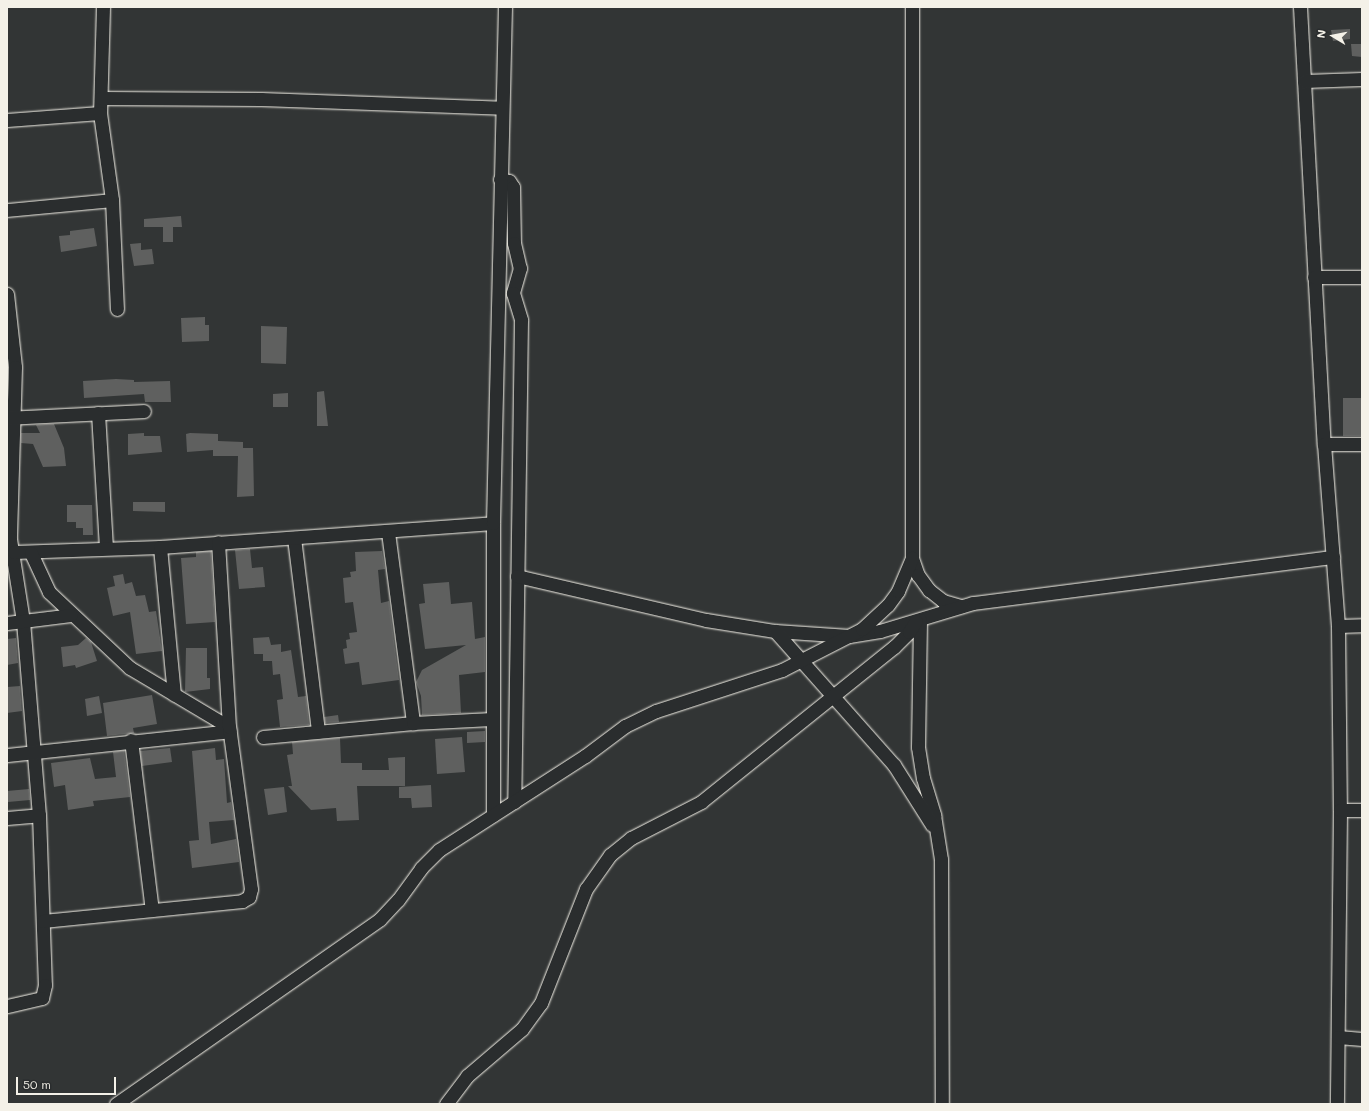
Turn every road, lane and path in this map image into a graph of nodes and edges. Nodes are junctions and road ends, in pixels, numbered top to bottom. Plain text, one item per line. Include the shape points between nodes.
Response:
1 (103, 7) edge
2 (506, 7) edge
3 (912, 7) edge
4 (1300, 7) edge
5 (1362, 79) edge
6 (1304, 81) junction
7 (101, 98) junction
8 (502, 108) junction
9 (100, 113) junction
10 (7, 120) edge
11 (500, 179) junction
12 (112, 200) junction
13 (7, 210) edge
14 (1314, 277) junction
15 (1362, 277) edge
16 (7, 294) edge
17 (117, 309) dead end
18 (144, 411) dead end
19 (98, 413) junction
20 (10, 418) edge
21 (1324, 444) junction
22 (1362, 444) edge
23 (493, 523) junction
24 (388, 532) junction
25 (294, 538) junction
26 (218, 542) junction
27 (10, 543) edge
28 (160, 547) junction
29 (106, 548) junction
30 (31, 553) junction
31 (1332, 557) junction
32 (912, 558) junction
33 (517, 576) junction
34 (961, 606) junction
35 (71, 615) junction
36 (22, 621) junction
37 (918, 621) junction
38 (7, 622) edge
39 (1362, 625) edge
40 (1338, 626) junction
41 (775, 631) junction
42 (849, 636) junction
43 (803, 661) junction
44 (174, 694) junction
45 (831, 695) junction
46 (492, 719) junction
47 (413, 723) junction
48 (230, 729) junction
49 (318, 732) junction
50 (262, 737) dead end
51 (132, 740) junction
52 (34, 753) junction
53 (7, 756) edge
54 (514, 802) junction
55 (1340, 810) junction
56 (1362, 810) edge
57 (39, 815) junction
58 (493, 815) junction
59 (7, 818) edge
60 (939, 837) junction
61 (152, 910) junction
62 (43, 921) junction
63 (7, 1006) edge
64 (1338, 1036) junction
65 (1362, 1039) edge
66 (116, 1104) edge
67 (446, 1104) edge
68 (942, 1104) edge
69 (1337, 1104) edge

1 - 7 street
2 - 8 street
3 - 32 street
4 - 6 street
5 - 6 street
6 - 14 street
7 - 8 street via 253,99
7 - 9 street
8 - 11 street
9 - 10 street
9 - 12 street
11 - 23 street
11 - 33 street via 509,181 512,186 514,243 520,268 513,293 522,320
12 - 13 street
12 - 17 street
14 - 15 street
14 - 21 street
16 - 20 street via 15,367
18 - 19 street
19 - 20 street
19 - 29 street
20 - 27 street
21 - 22 street
21 - 31 street
23 - 24 street
23 - 46 street
24 - 25 street
24 - 47 street
25 - 26 street
25 - 49 street
26 - 28 street
26 - 48 street
27 - 30 street
27 - 36 street
28 - 29 street
28 - 44 street
29 - 30 street
30 - 35 street via 49,592
31 - 34 street
31 - 40 street
32 - 34 street via 918,576 929,590 943,600
32 - 42 street via 901,585 888,605 862,629
33 - 41 street via 675,614
33 - 54 street
34 - 37 street
35 - 36 street
35 - 44 street via 130,668
36 - 38 street
36 - 52 street
37 - 42 street
37 - 45 street via 894,647
37 - 60 street via 918,747
39 - 40 street
40 - 55 street
41 - 42 street
41 - 43 street
42 - 43 street
43 - 45 street
43 - 54 street via 640,718
44 - 48 street
45 - 60 street via 901,774
45 - 67 street via 701,802 631,838 610,855 586,889 541,1003 518,1033 466,1076
46 - 47 street
46 - 58 street
47 - 49 street
48 - 51 street
48 - 61 street via 250,897 242,901
49 - 50 street
51 - 52 street
51 - 61 street
52 - 53 street
52 - 57 street
54 - 58 street
55 - 56 street
55 - 64 street
57 - 59 street
57 - 62 street
58 - 66 street via 440,850 421,868 398,900 380,919
60 - 68 street
61 - 62 street
62 - 63 street via 42,998
64 - 65 street
64 - 69 street

